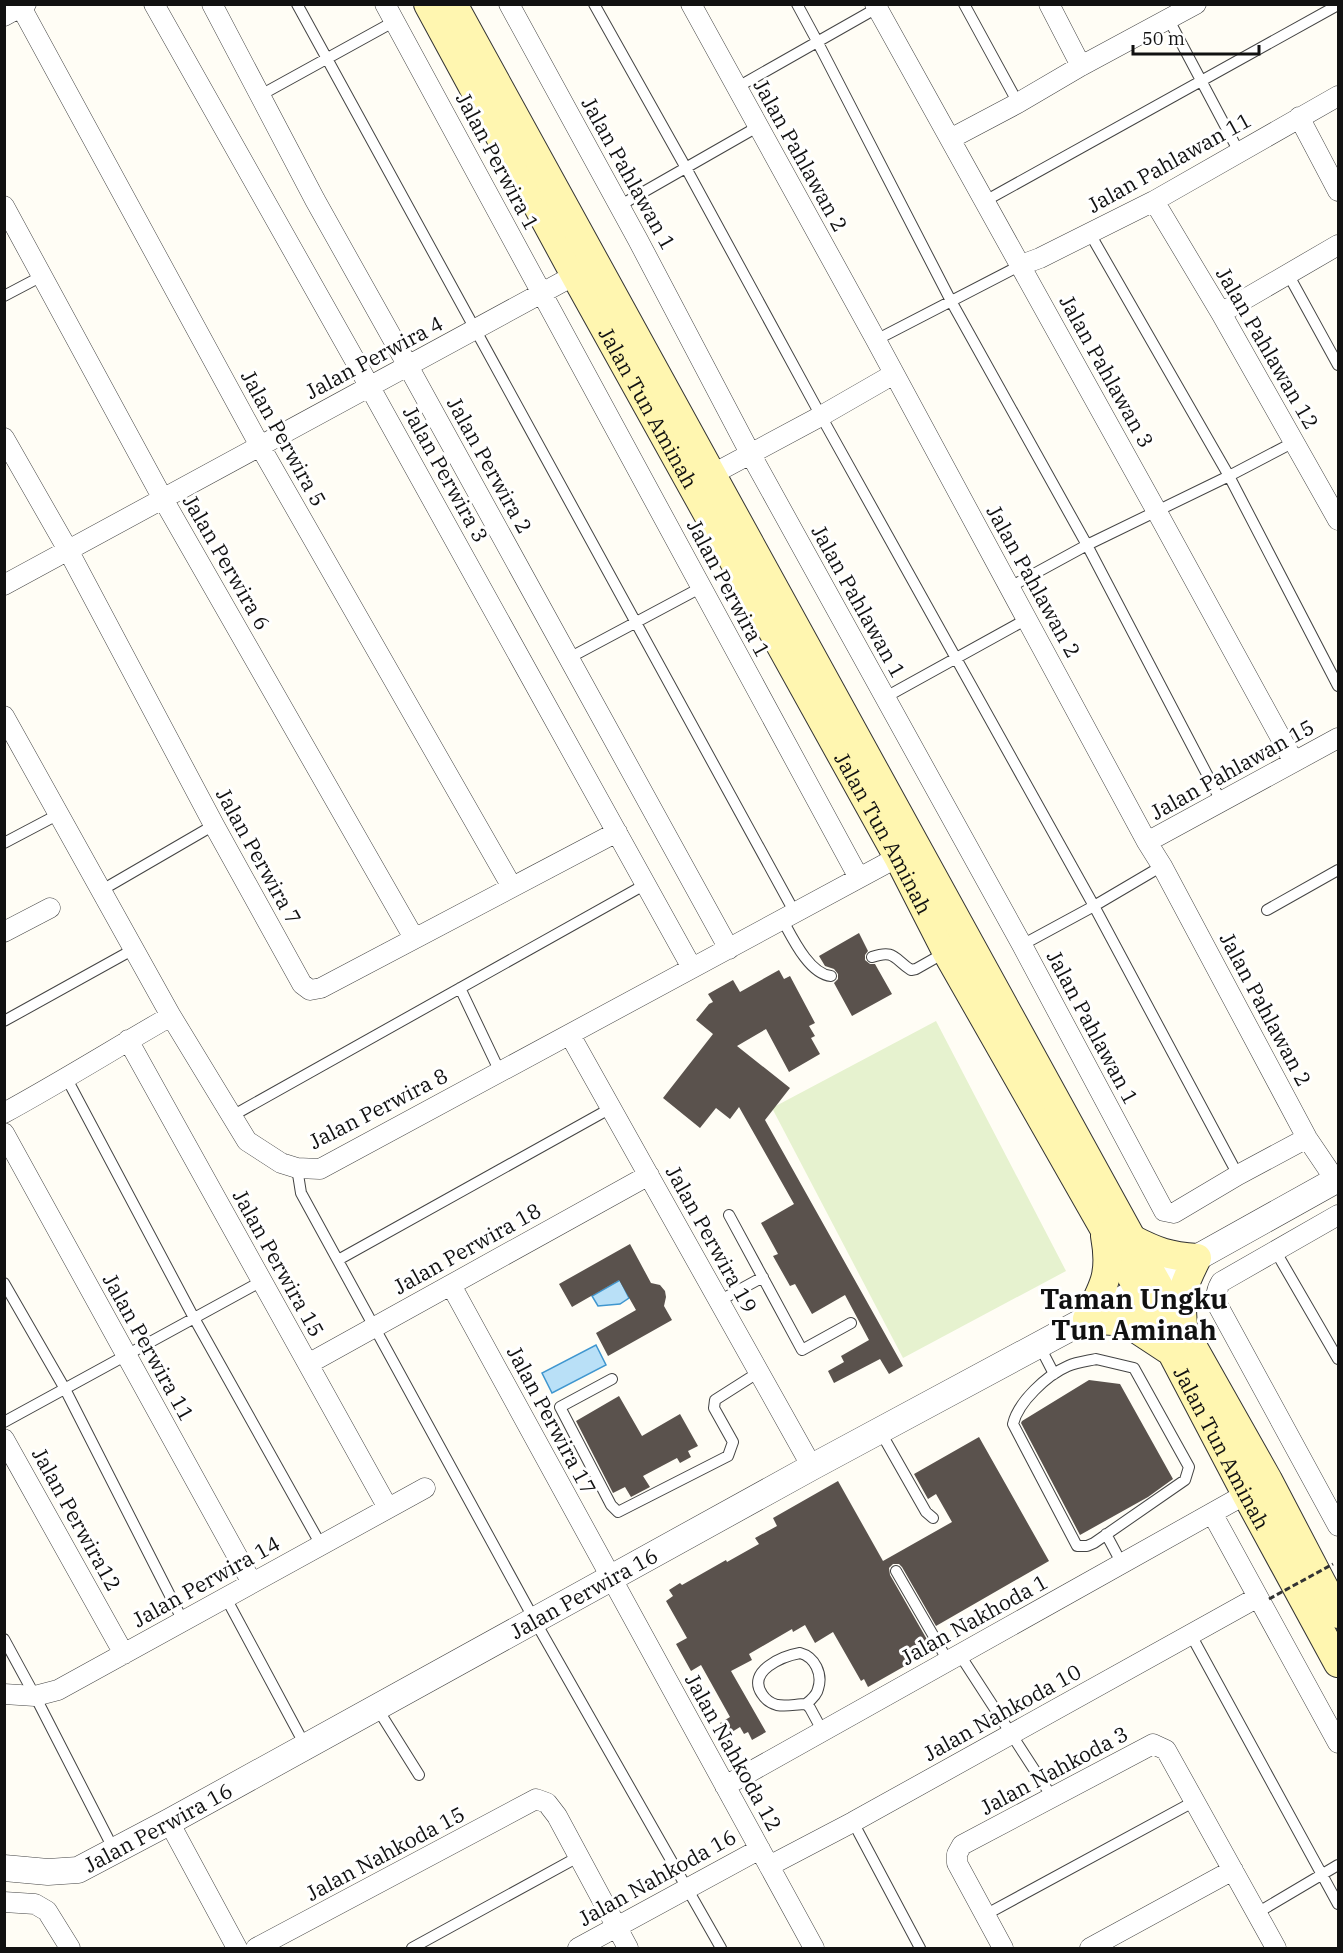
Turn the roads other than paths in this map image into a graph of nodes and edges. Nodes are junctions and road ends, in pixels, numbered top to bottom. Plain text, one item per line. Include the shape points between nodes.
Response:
1 (154, 4) edge
2 (212, 4) edge
3 (297, 4) edge
4 (428, 4) edge
5 (453, 4) edge
6 (509, 4) edge
7 (594, 4) edge
8 (691, 4) edge
9 (797, 4) edge
10 (964, 4) edge
11 (1049, 4) edge
12 (1196, 4) edge
13 (1338, 5) edge
14 (876, 6) edge
15 (17, 9) edge
16 (390, 13) edge
17 (1168, 20) junction
18 (817, 41) junction
19 (327, 59) junction
20 (1081, 66) junction
21 (1201, 83) junction
22 (736, 88) junction
23 (259, 96) junction
24 (1338, 96) edge
25 (1018, 103) junction
26 (1299, 117) junction
27 (759, 126) junction
28 (950, 139) junction
29 (1239, 152) junction
30 (686, 168) junction
31 (1338, 191) edge
32 (985, 201) junction
33 (1155, 201) junction
34 (4, 206) edge
35 (619, 206) junction
36 (1089, 232) junction
37 (1338, 245) edge
38 (1021, 265) junction
39 (1288, 274) junction
40 (576, 275) junction
41 (42, 276) junction
42 (542, 293) junction
43 (4, 296) edge
44 (951, 301) junction
45 (1221, 313) junction
46 (475, 330) junction
47 (876, 340) junction
48 (1338, 365) edge
49 (408, 366) junction
50 (894, 374) junction
51 (370, 386) junction
52 (821, 416) junction
53 (4, 438) edge
54 (1294, 442) junction
55 (260, 446) junction
56 (750, 453) junction
57 (711, 475) junction
58 (1229, 476) junction
59 (163, 499) junction
60 (1156, 510) junction
61 (1338, 520) edge
62 (1087, 544) junction
63 (68, 550) junction
64 (4, 585) edge
65 (702, 587) junction
66 (1010, 587) junction
67 (1028, 619) junction
68 (636, 622) junction
69 (569, 658) junction
70 (957, 658) junction
71 (1338, 686) edge
72 (884, 698) junction
73 (4, 716) edge
74 (1338, 738) edge
75 (1294, 762) junction
76 (1222, 802) junction
77 (59, 814) junction
78 (214, 825) junction
79 (617, 832) junction
80 (1148, 842) junction
81 (4, 843) edge
82 (898, 857) junction
83 (1162, 866) junction
84 (1338, 870) edge
85 (860, 878) junction
86 (646, 884) junction
87 (512, 887) junction
88 (102, 890) junction
89 (1094, 906) junction
90 (50, 908) dead end
91 (1267, 910) dead end
92 (789, 916) junction
93 (4, 932) edge
94 (414, 938) junction
95 (1022, 945) junction
96 (729, 948) junction
97 (134, 949) junction
98 (946, 951) junction
99 (872, 957) dead end
100 (692, 968) junction
101 (831, 976) dead end
102 (460, 988) junction
103 (171, 1016) junction
104 (4, 1021) edge
105 (570, 1035) junction
106 (129, 1040) junction
107 (500, 1072) junction
108 (67, 1079) junction
109 (611, 1108) junction
110 (4, 1113) edge
111 (232, 1116) junction
112 (4, 1133) edge
113 (1307, 1138) junction
114 (297, 1168) junction
115 (649, 1175) junction
116 (1238, 1175) junction
117 (1335, 1186) edge
118 (729, 1215) dead end
119 (1338, 1215) edge
120 (1102, 1226) junction
121 (1132, 1239) junction
122 (1276, 1252) junction
123 (1197, 1258) junction
124 (338, 1260) junction
125 (763, 1277) junction
126 (262, 1281) junction
127 (4, 1282) edge
128 (451, 1285) junction
129 (1147, 1286) junction
130 (719, 1300) junction
131 (195, 1318) junction
132 (1087, 1319) junction
133 (851, 1323) dead end
134 (374, 1327) junction
135 (1177, 1341) junction
136 (1038, 1344) junction
137 (126, 1355) junction
138 (1338, 1359) edge
139 (308, 1364) junction
140 (759, 1372) junction
141 (1054, 1374) junction
142 (612, 1379) dead end
143 (65, 1389) junction
144 (4, 1422) edge
145 (880, 1430) junction
146 (4, 1439) edge
147 (812, 1467) junction
148 (425, 1488) dead end
149 (1246, 1494) junction
150 (388, 1508) junction
151 (1212, 1513) junction
152 (933, 1518) dead end
153 (1338, 1526) edge
154 (1106, 1534) junction
155 (321, 1545) junction
156 (1122, 1564) junction
157 (896, 1571) dead end
158 (610, 1579) junction
159 (252, 1583) junction
160 (226, 1598) junction
161 (1264, 1598) junction
162 (1338, 1614) edge
163 (183, 1621) junction
164 (535, 1621) junction
165 (1191, 1635) junction
166 (4, 1639) edge
167 (124, 1654) junction
168 (954, 1658) junction
169 (1338, 1663) edge
170 (4, 1694) edge
171 (35, 1696) junction
172 (806, 1704) junction
173 (377, 1707) junction
174 (823, 1732) junction
175 (1011, 1734) junction
176 (1338, 1743) edge
177 (306, 1747) junction
178 (419, 1775) dead end
179 (725, 1786) junction
180 (1052, 1797) junction
181 (1195, 1801) junction
182 (169, 1822) junction
183 (854, 1822) junction
184 (114, 1850) junction
185 (578, 1857) junction
186 (764, 1857) junction
187 (1338, 1865) edge
188 (4, 1868) edge
189 (1233, 1870) junction
190 (1322, 1874) junction
191 (687, 1887) junction
192 (4, 1902) edge
193 (1338, 1904) edge
194 (1257, 1913) junction
195 (985, 1915) junction
196 (616, 1927) junction
197 (1270, 1946) edge
198 (70, 1948) edge
199 (237, 1948) edge
200 (256, 1948) edge
201 (412, 1948) edge
202 (578, 1948) edge
203 (628, 1948) edge
204 (721, 1948) edge
205 (814, 1948) edge
206 (920, 1948) edge
207 (1003, 1948) edge
208 (1090, 1948) edge

1 - 51 street, Jalan Perwira 3
2 - 23 street, Jalan Perwira 2
3 - 19 lane
4 - 40 main road, Jalan Tun Aminah
5 - 57 main road, Jalan Tun Aminah
6 - 35 street, Jalan Pahlawan 1
7 - 30 lane
8 - 22 street, Jalan Pahlawan 2
9 - 18 lane
10 - 25 lane
11 - 20 street
12 - 17 street
13 - 21 lane
14 - 18 lane
14 - 28 street, Jalan Pahlawan 3
15 - 55 street, Jalan Perwira 5
16 - 19 lane
16 - 42 street, Jalan Perwira 1
17 - 20 street
17 - 21 lane
18 - 22 lane
18 - 44 lane
19 - 23 lane
19 - 46 lane
20 - 25 street
21 - 29 lane
21 - 32 lane
22 - 27 street, Jalan Pahlawan 2
23 - 49 street, Jalan Perwira 2
24 - 26 street, Jalan Pahlawan 11
25 - 28 street
26 - 29 street, Jalan Pahlawan 11
26 - 31 street
27 - 30 lane
27 - 47 street, Jalan Pahlawan 2
28 - 32 street, Jalan Pahlawan 3
29 - 33 street, Jalan Pahlawan 11
30 - 35 lane
30 - 52 lane
32 - 38 street, Jalan Pahlawan 3
33 - 36 street, Jalan Pahlawan 11
33 - 45 street, Jalan Pahlawan 12
34 - 41 street, Jalan Perwira 6
35 - 56 street, Jalan Pahlawan 1
36 - 38 street, Jalan Pahlawan 11
36 - 58 lane
37 - 39 street
38 - 44 lane
38 - 60 street, Jalan Pahlawan 3
39 - 45 street
39 - 48 lane
40 - 42 street, Jalan Perwira 4
40 - 82 main road, Jalan Tun Aminah
41 - 43 lane
41 - 59 street, Jalan Perwira 6
42 - 46 street, Jalan Perwira 4
42 - 65 street, Jalan Perwira 1
44 - 47 lane
44 - 62 lane
45 - 54 street, Jalan Pahlawan 12
46 - 49 street, Jalan Perwira 4
46 - 68 lane
47 - 50 street, Jalan Pahlawan 2
49 - 51 street, Jalan Perwira 4
49 - 69 street, Jalan Perwira 2
50 - 52 street
50 - 66 street, Jalan Pahlawan 2
51 - 55 street, Jalan Perwira 4
51 - 79 street, Jalan Perwira 3
52 - 56 street
52 - 70 lane
53 - 63 street, Jalan Perwira 7
54 - 58 lane
54 - 61 street, Jalan Pahlawan 12
55 - 59 street, Jalan Perwira 4
55 - 87 street, Jalan Perwira 5
56 - 57 street
56 - 72 street, Jalan Pahlawan 1
57 - 121 main road, Jalan Tun Aminah
58 - 60 lane
58 - 71 lane
59 - 63 street, Jalan Perwira 4
59 - 94 street, Jalan Perwira 6
60 - 62 lane
60 - 75 street, Jalan Pahlawan 3
62 - 66 lane
62 - 76 lane
63 - 64 street, Jalan Perwira 4
63 - 78 street, Jalan Perwira 7
65 - 68 lane
65 - 85 street, Jalan Perwira 1
66 - 67 street, Jalan Pahlawan 2
67 - 70 lane
67 - 80 street, Jalan Pahlawan 2
68 - 69 lane
68 - 92 lane
69 - 96 street, Jalan Perwira 2
70 - 72 lane
70 - 89 lane
72 - 95 street, Jalan Pahlawan 1
73 - 77 street, Jalan Perwira 8
74 - 75 street, Jalan Pahlawan 15
75 - 76 street, Jalan Pahlawan 15
76 - 80 street, Jalan Pahlawan 15
77 - 81 lane
77 - 88 street, Jalan Perwira 8
78 - 88 lane
78 - 94 street, Jalan Perwira 7 via 302,984 310,990 321,988
79 - 86 street, Jalan Perwira 3
79 - 87 street, Jalan Perwira 7
80 - 83 street, Jalan Pahlawan 2
82 - 85 street, Jalan Perwira 8
82 - 98 main road, Jalan Tun Aminah
83 - 89 lane
83 - 113 street, Jalan Pahlawan 2
84 - 91 lane
85 - 92 street, Jalan Perwira 8
86 - 100 street, Jalan Perwira 3
86 - 102 lane
87 - 94 street, Jalan Perwira 7
88 - 97 street, Jalan Perwira 8
89 - 95 lane
89 - 116 lane
90 - 93 street
92 - 96 street, Jalan Perwira 8
92 - 101 lane via 810,964
95 - 116 street, Jalan Pahlawan 1 via 1164,1211 1174,1214
96 - 100 street, Jalan Perwira 8
97 - 103 street, Jalan Perwira 8
97 - 104 lane
98 - 99 lane via 911,970 893,955
98 - 120 main road, Jalan Tun Aminah
100 - 105 street, Jalan Perwira 8
102 - 107 lane
102 - 111 lane
103 - 106 street
103 - 111 street, Jalan Perwira 8
105 - 107 street, Jalan Perwira 8
105 - 109 street, Jalan Perwira 19
106 - 108 street
106 - 126 street, Jalan Perwira 15
107 - 114 street, Jalan Perwira 8 via 321,1169
108 - 110 street
108 - 131 lane
109 - 115 street, Jalan Perwira 19
109 - 124 lane
111 - 114 street, Jalan Perwira 8 via 247,1141 281,1163
112 - 137 street, Jalan Perwira 11
113 - 116 street
113 - 117 street, Jalan Pahlawan 2
114 - 124 lane via 301,1193
115 - 128 street, Jalan Perwira 18
115 - 130 street, Jalan Perwira 19
117 - 123 street, Jalan Perwira 16
118 - 125 lane
119 - 122 street
120 - 129 main road, Jalan Tun Aminah
120 - 132 main road via 1108,1264 1106,1281
121 - 123 main road via 1169,1255
121 - 129 main road, Jalan Tun Aminah
122 - 138 lane
122 - 153 street via 1221,1282 1217,1304
123 - 129 street, Jalan Perwira 16
123 - 135 main road via 1184,1284
124 - 134 lane
125 - 130 lane
125 - 133 lane via 802,1350
126 - 131 lane
126 - 139 street, Jalan Perwira 15
127 - 143 lane
128 - 134 street, Jalan Perwira 18
128 - 158 street, Jalan Perwira 17
129 - 132 street, Jalan Perwira 16
129 - 135 main road, Jalan Tun Aminah
130 - 140 street, Jalan Perwira 19
131 - 137 lane
131 - 155 lane
132 - 135 main road via 1126,1322
132 - 136 street, Jalan Perwira 16
134 - 139 street, Jalan Perwira 18
134 - 164 lane
135 - 149 main road, Jalan Tun Aminah
135 - 162 main road, Jalan Tun Aminah via 1268,1480
136 - 141 lane
136 - 145 street, Jalan Perwira 16
137 - 143 lane
137 - 159 street, Jalan Perwira 11
139 - 150 street, Jalan Perwira 15
140 - 142 lane via 715,1400 714,1408 733,1442 728,1456 618,1512 560,1407
140 - 147 street, Jalan Perwira 19
141 - 154 lane via 1029,1396 1016,1412 1013,1424 1077,1546 1087,1546
141 - 154 lane via 1067,1366 1096,1359 1134,1368 1189,1467 1185,1480
143 - 144 lane
143 - 163 lane
145 - 147 street, Jalan Perwira 16
145 - 152 lane
146 - 167 street, Jalan Perwira12
147 - 158 street, Jalan Perwira 16
148 - 150 street, Jalan Perwira 14
149 - 151 street, Jalan Nakhoda 1
149 - 169 main road, Jalan Tun Aminah
150 - 155 street, Jalan Perwira 14
151 - 156 street, Jalan Nakhoda 1
151 - 161 street
154 - 156 lane
155 - 159 street, Jalan Perwira 14
156 - 168 street, Jalan Nakhoda 1
157 - 168 lane
158 - 164 street, Jalan Perwira 16
158 - 179 street, Jalan Nahkoda 12
159 - 160 street, Jalan Perwira 14
160 - 163 street, Jalan Perwira 14
160 - 177 lane
161 - 165 street, Jalan Nahkoda 10
161 - 176 street
163 - 167 street, Jalan Perwira 14
164 - 173 street, Jalan Perwira 16
164 - 191 lane
165 - 175 street, Jalan Nahkoda 10
165 - 190 lane
166 - 171 lane
167 - 171 street, Jalan Perwira 14 via 58,1690
168 - 174 street, Jalan Nakhoda 1
168 - 175 lane
170 - 171 street, Jalan Perwira 14
171 - 184 lane
172 - 172 lane via 776,1705 768,1701 756,1684 758,1678 789,1655 808,1655 816,1664 819,1688
172 - 174 lane
173 - 177 street, Jalan Perwira 16
173 - 178 lane
174 - 179 street, Jalan Nakhoda 1
175 - 180 lane
175 - 183 street, Jalan Nahkoda 10
177 - 182 street, Jalan Perwira 16
179 - 186 street, Jalan Nahkoda 12
180 - 181 street, Jalan Nahkoda 3 via 1153,1744 1166,1750
180 - 195 street, Jalan Nahkoda 3 via 962,1845 957,1863
181 - 189 street, Jalan Nahkoda 3
181 - 195 lane
182 - 184 street, Jalan Perwira 16
182 - 199 street
183 - 186 street, Jalan Nahkoda 10
183 - 206 lane
184 - 188 street, Jalan Perwira 16 via 78,1870
185 - 196 street
185 - 200 street, Jalan Nahkoda 15 via 547,1803 536,1799
185 - 201 lane
186 - 191 street, Jalan Nahkoda 16
186 - 205 street, Jalan Nahkoda 12
187 - 190 lane
189 - 194 street, Jalan Nahkoda 3
189 - 208 street
190 - 193 lane
190 - 194 lane
191 - 196 street, Jalan Nahkoda 16
191 - 204 lane
192 - 198 street via 35,1904 47,1911
194 - 197 street, Jalan Nahkoda 3
195 - 207 street, Jalan Nahkoda 3
196 - 202 street, Jalan Nahkoda 16
196 - 203 street

